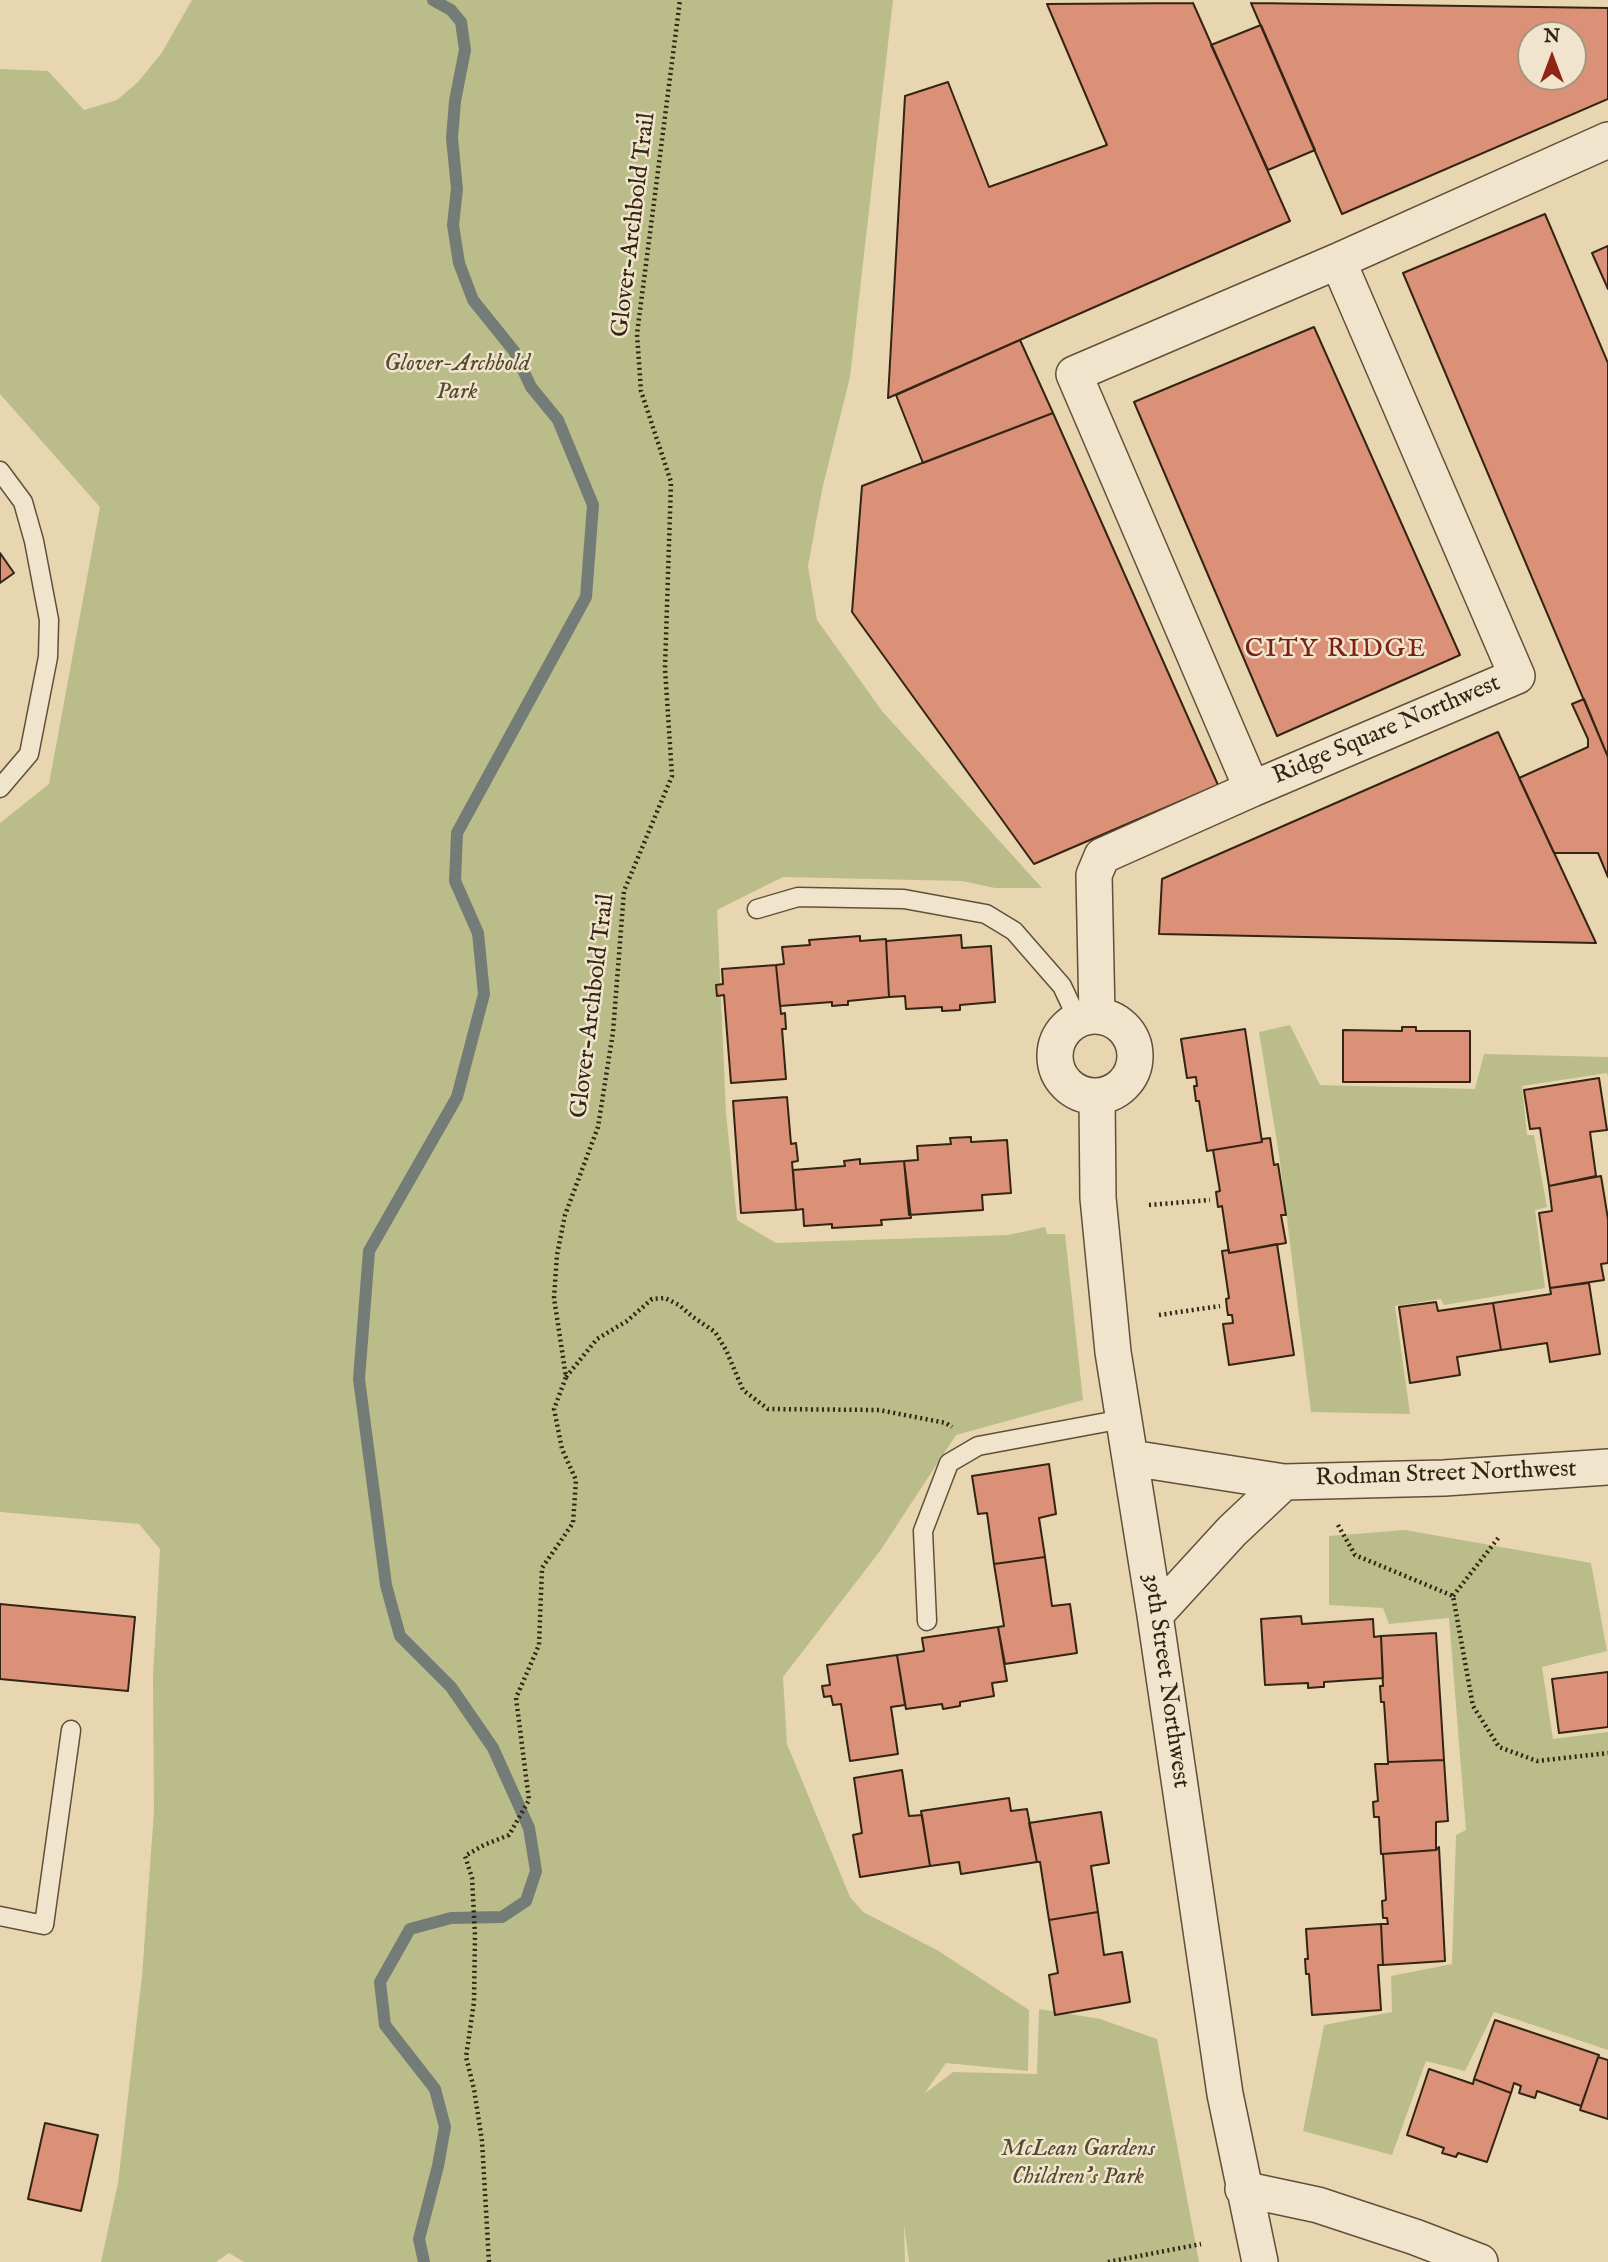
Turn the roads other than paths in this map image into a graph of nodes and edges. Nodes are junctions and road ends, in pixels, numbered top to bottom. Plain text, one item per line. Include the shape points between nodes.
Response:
1 (1608, 141) edge
2 (1338, 261) junction
3 (0, 471) edge
4 (0, 788) edge
5 (1252, 789) junction
6 (757, 909) dead end
7 (1087, 1018) junction
8 (1097, 1096) junction
9 (1123, 1419) junction
10 (1131, 1458) junction
11 (1608, 1468) edge
12 (1284, 1482) junction
13 (1155, 1615) junction
14 (927, 1621) dead end
15 (71, 1730) dead end
16 (0, 1916) edge
17 (1243, 2189) junction
18 (1260, 2262) edge
19 (1480, 2262) edge

1 - 2 street, Ridge Square Northwest
2 - 5 street, Ridge Square Northwest via 1074,374
2 - 5 street, Ridge Square Northwest via 1517,676
3 - 4 lane via 23,502 49,620 48,657 29,754
5 - 7 street via 1102,856 1094,875
6 - 7 lane via 797,897 904,899 986,914 1014,931
7 - 8 street via 1067,1028 1059,1039 1056,1066 1071,1088
7 - 8 street via 1107,1018 1124,1028 1136,1059 1128,1080
8 - 9 street, 39th Street Northwest via 1098,1198
9 - 10 street, 39th Street Northwest
9 - 14 lane via 978,1446 949,1463 923,1531
10 - 12 street, Rodman Street Northwest
10 - 13 street, 39th Street Northwest
11 - 12 street, Rodman Street Northwest
12 - 13 street, Rodman Street Northwest
13 - 17 street, 39th Street Northwest
15 - 16 lane via 44,1925
17 - 18 street, 39th Street Northwest
17 - 19 street via 1318,2206

